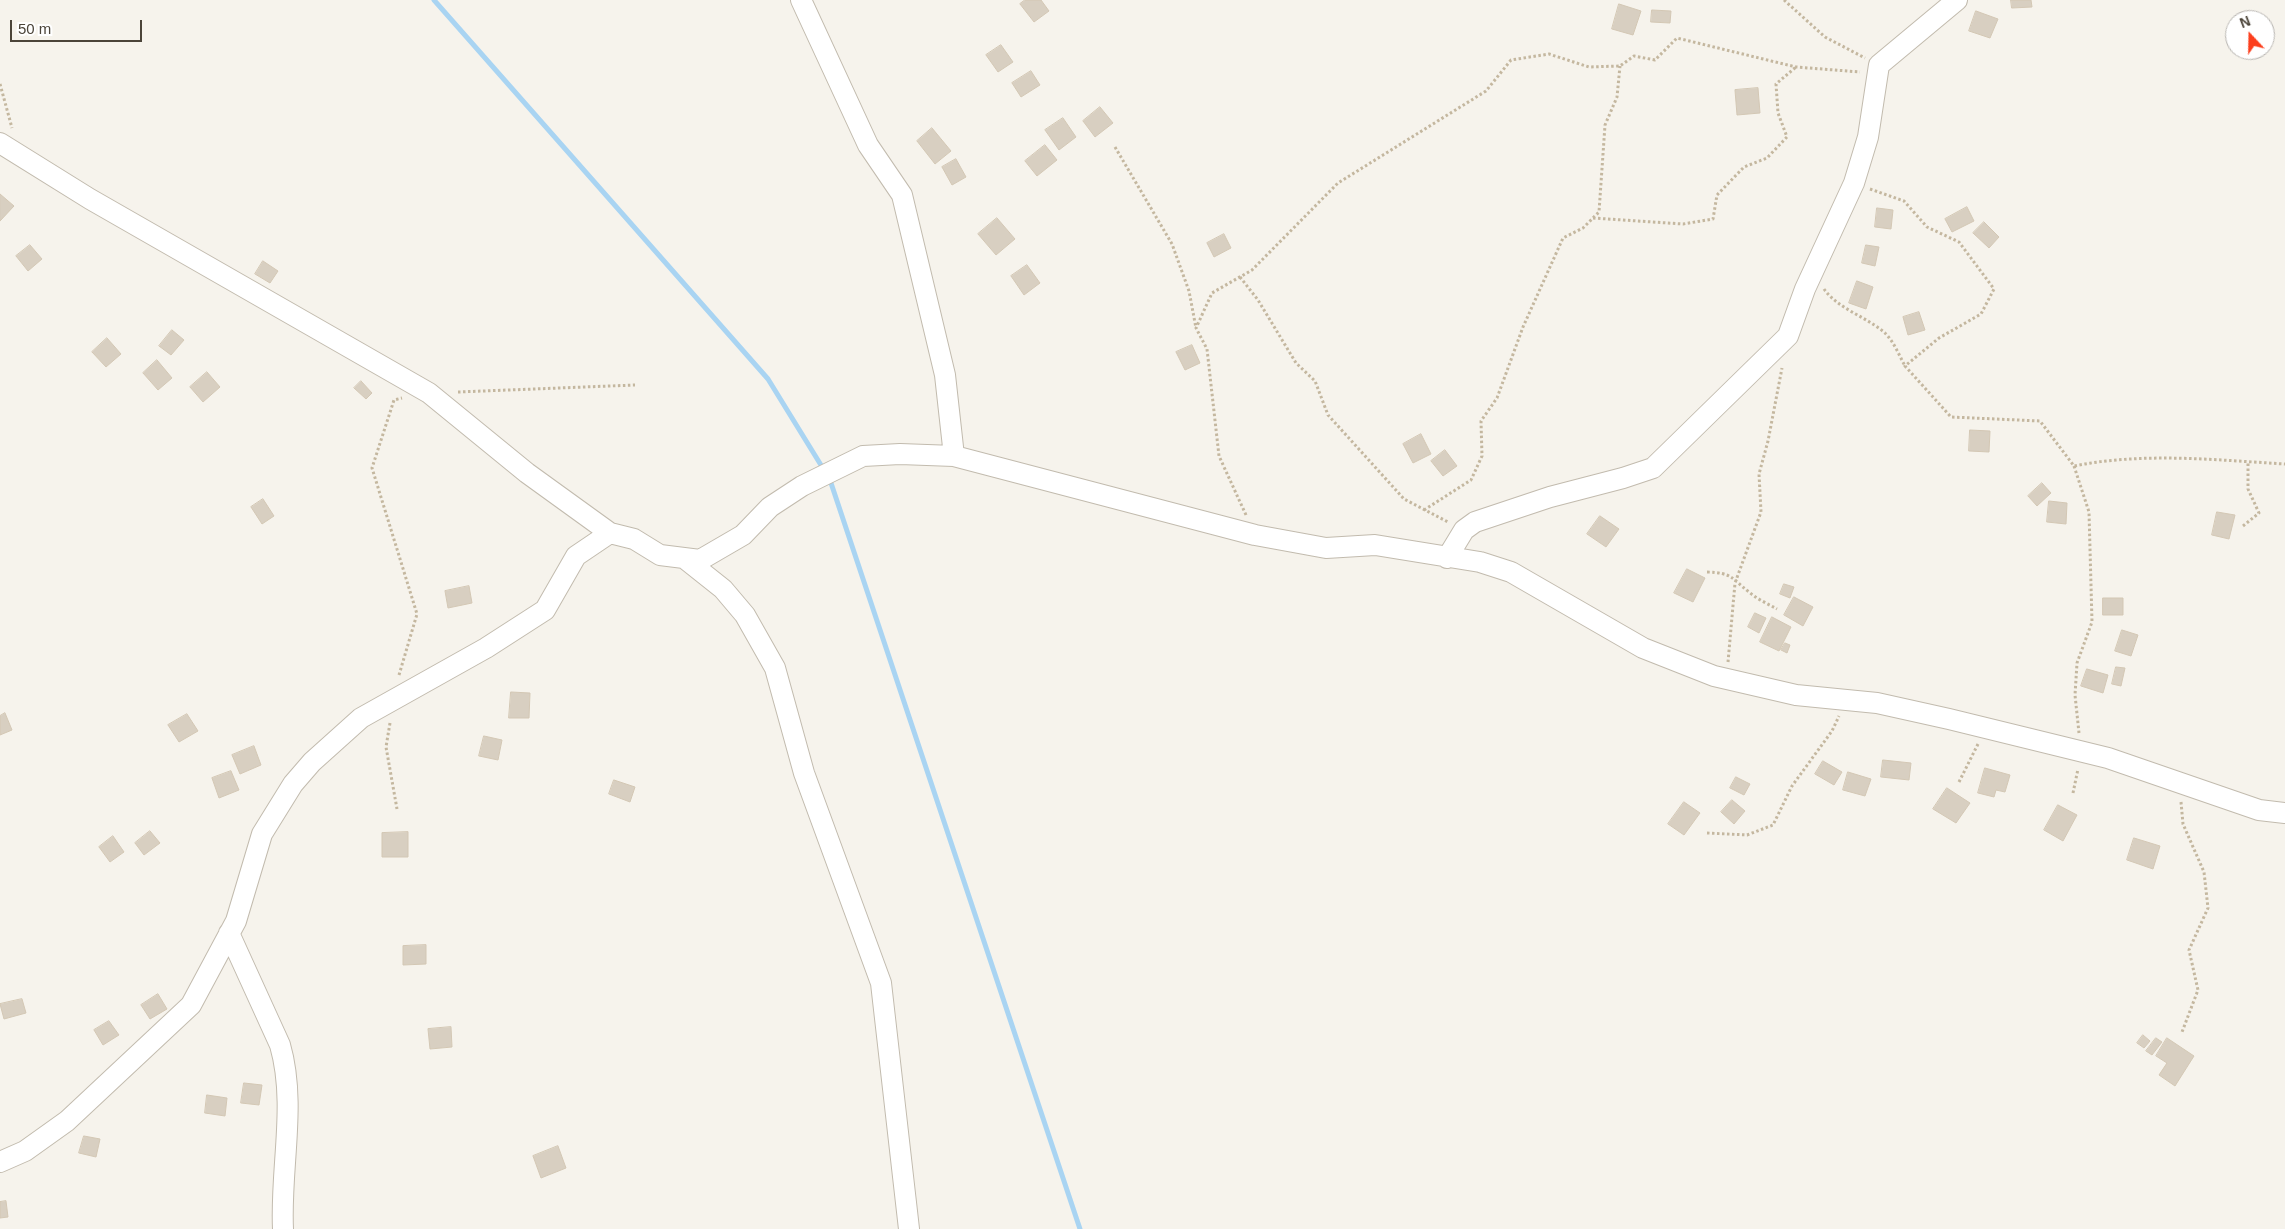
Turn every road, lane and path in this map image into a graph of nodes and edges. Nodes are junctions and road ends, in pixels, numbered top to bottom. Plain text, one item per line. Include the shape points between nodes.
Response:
1 (801, 0) edge
2 (1784, 0) edge
3 (1957, 0) edge
4 (1620, 66) junction
5 (1796, 67) junction
6 (1878, 69) junction
7 (0, 84) edge
8 (6, 137) edge
9 (1115, 147) dead end
10 (1854, 183) junction
11 (1592, 218) junction
12 (1812, 273) junction
13 (1240, 277) junction
14 (1196, 328) junction
15 (1782, 364) dead end
16 (1905, 366) junction
17 (635, 385) dead end
18 (428, 393) junction
19 (954, 456) junction
20 (2248, 462) junction
21 (2285, 464) edge
22 (2074, 466) junction
23 (1424, 510) junction
24 (2243, 526) dead end
25 (1464, 530) junction
26 (610, 533) junction
27 (1255, 535) junction
28 (684, 558) junction
29 (1447, 558) junction
30 (1707, 572) dead end
31 (1736, 579) junction
32 (1777, 609) dead end
33 (1727, 679) junction
34 (395, 699) junction
35 (1846, 700) junction
36 (1986, 728) junction
37 (2081, 752) junction
38 (2179, 781) junction
39 (1959, 782) dead end
40 (2073, 793) dead end
41 (397, 809) dead end
42 (2285, 814) edge
43 (1707, 833) dead end
44 (229, 933) junction
45 (2182, 1032) dead end
46 (0, 1162) edge
47 (282, 1229) edge
48 (909, 1229) edge

1 - 19 street via 868,144 902,196 945,375
2 - 6 path via 1825,37
3 - 6 street
4 - 5 path via 1634,56 1655,60 1677,38
4 - 11 path via 1616,97 1605,124 1599,212
4 - 13 path via 1589,66 1549,54 1512,60 1486,91 1338,183 1252,270
5 - 6 path
5 - 11 path via 1776,84 1778,113 1787,137 1767,158 1744,167 1717,195 1713,219 1682,224
6 - 10 street via 1868,137
7 - 8 path
8 - 18 street via 90,198
9 - 14 path via 1172,244 1189,291
10 - 12 street
10 - 16 path via 1904,201 1927,227 1959,242 1994,289 1982,314 1939,338
11 - 23 path via 1583,228 1563,238 1523,327 1496,398 1481,421 1482,456 1471,480
12 - 16 path via 1826,293 1884,333
12 - 25 street via 1788,336 1653,468 1550,497 1476,522
13 - 14 path via 1212,293
13 - 23 path via 1258,300 1296,363 1315,381 1328,415 1404,499
14 - 27 path via 1207,349 1219,456
15 - 31 path via 1759,474 1762,512
16 - 22 path via 1951,417 2040,421
17 - 18 path
18 - 26 street via 527,473
18 - 34 path via 394,400 372,468 417,614
19 - 27 street
19 - 28 street via 863,456 802,486 770,508 744,535 700,560
20 - 21 path
20 - 22 path via 2105,460
20 - 24 path via 2248,489 2259,513
22 - 37 path via 2089,512 2092,622 2076,663 2075,695
23 - 25 path
25 - 29 street
26 - 28 street via 634,539 660,555
26 - 34 street via 576,556 545,610 486,648
27 - 29 street via 1326,548 1375,545
28 - 48 street via 723,589 745,616 775,668 804,773 881,983
29 - 33 street via 1480,562 1511,572 1643,648
30 - 31 path via 1724,572
31 - 32 path via 1749,593
31 - 33 path
33 - 35 street via 1796,695
34 - 41 path via 386,747
34 - 44 street via 361,718 312,762 293,784 262,834 236,921
35 - 36 street via 1877,703
35 - 43 path via 1832,731 1792,786 1773,825 1747,835
36 - 37 street
36 - 39 path
37 - 38 street
37 - 40 path
38 - 42 street via 2260,810
38 - 45 path via 2183,824 2204,872 2208,908 2189,950 2198,990
44 - 46 street via 191,1005 170,1027 67,1120 25,1151
44 - 47 street via 280,1045 285,1063 287,1095

